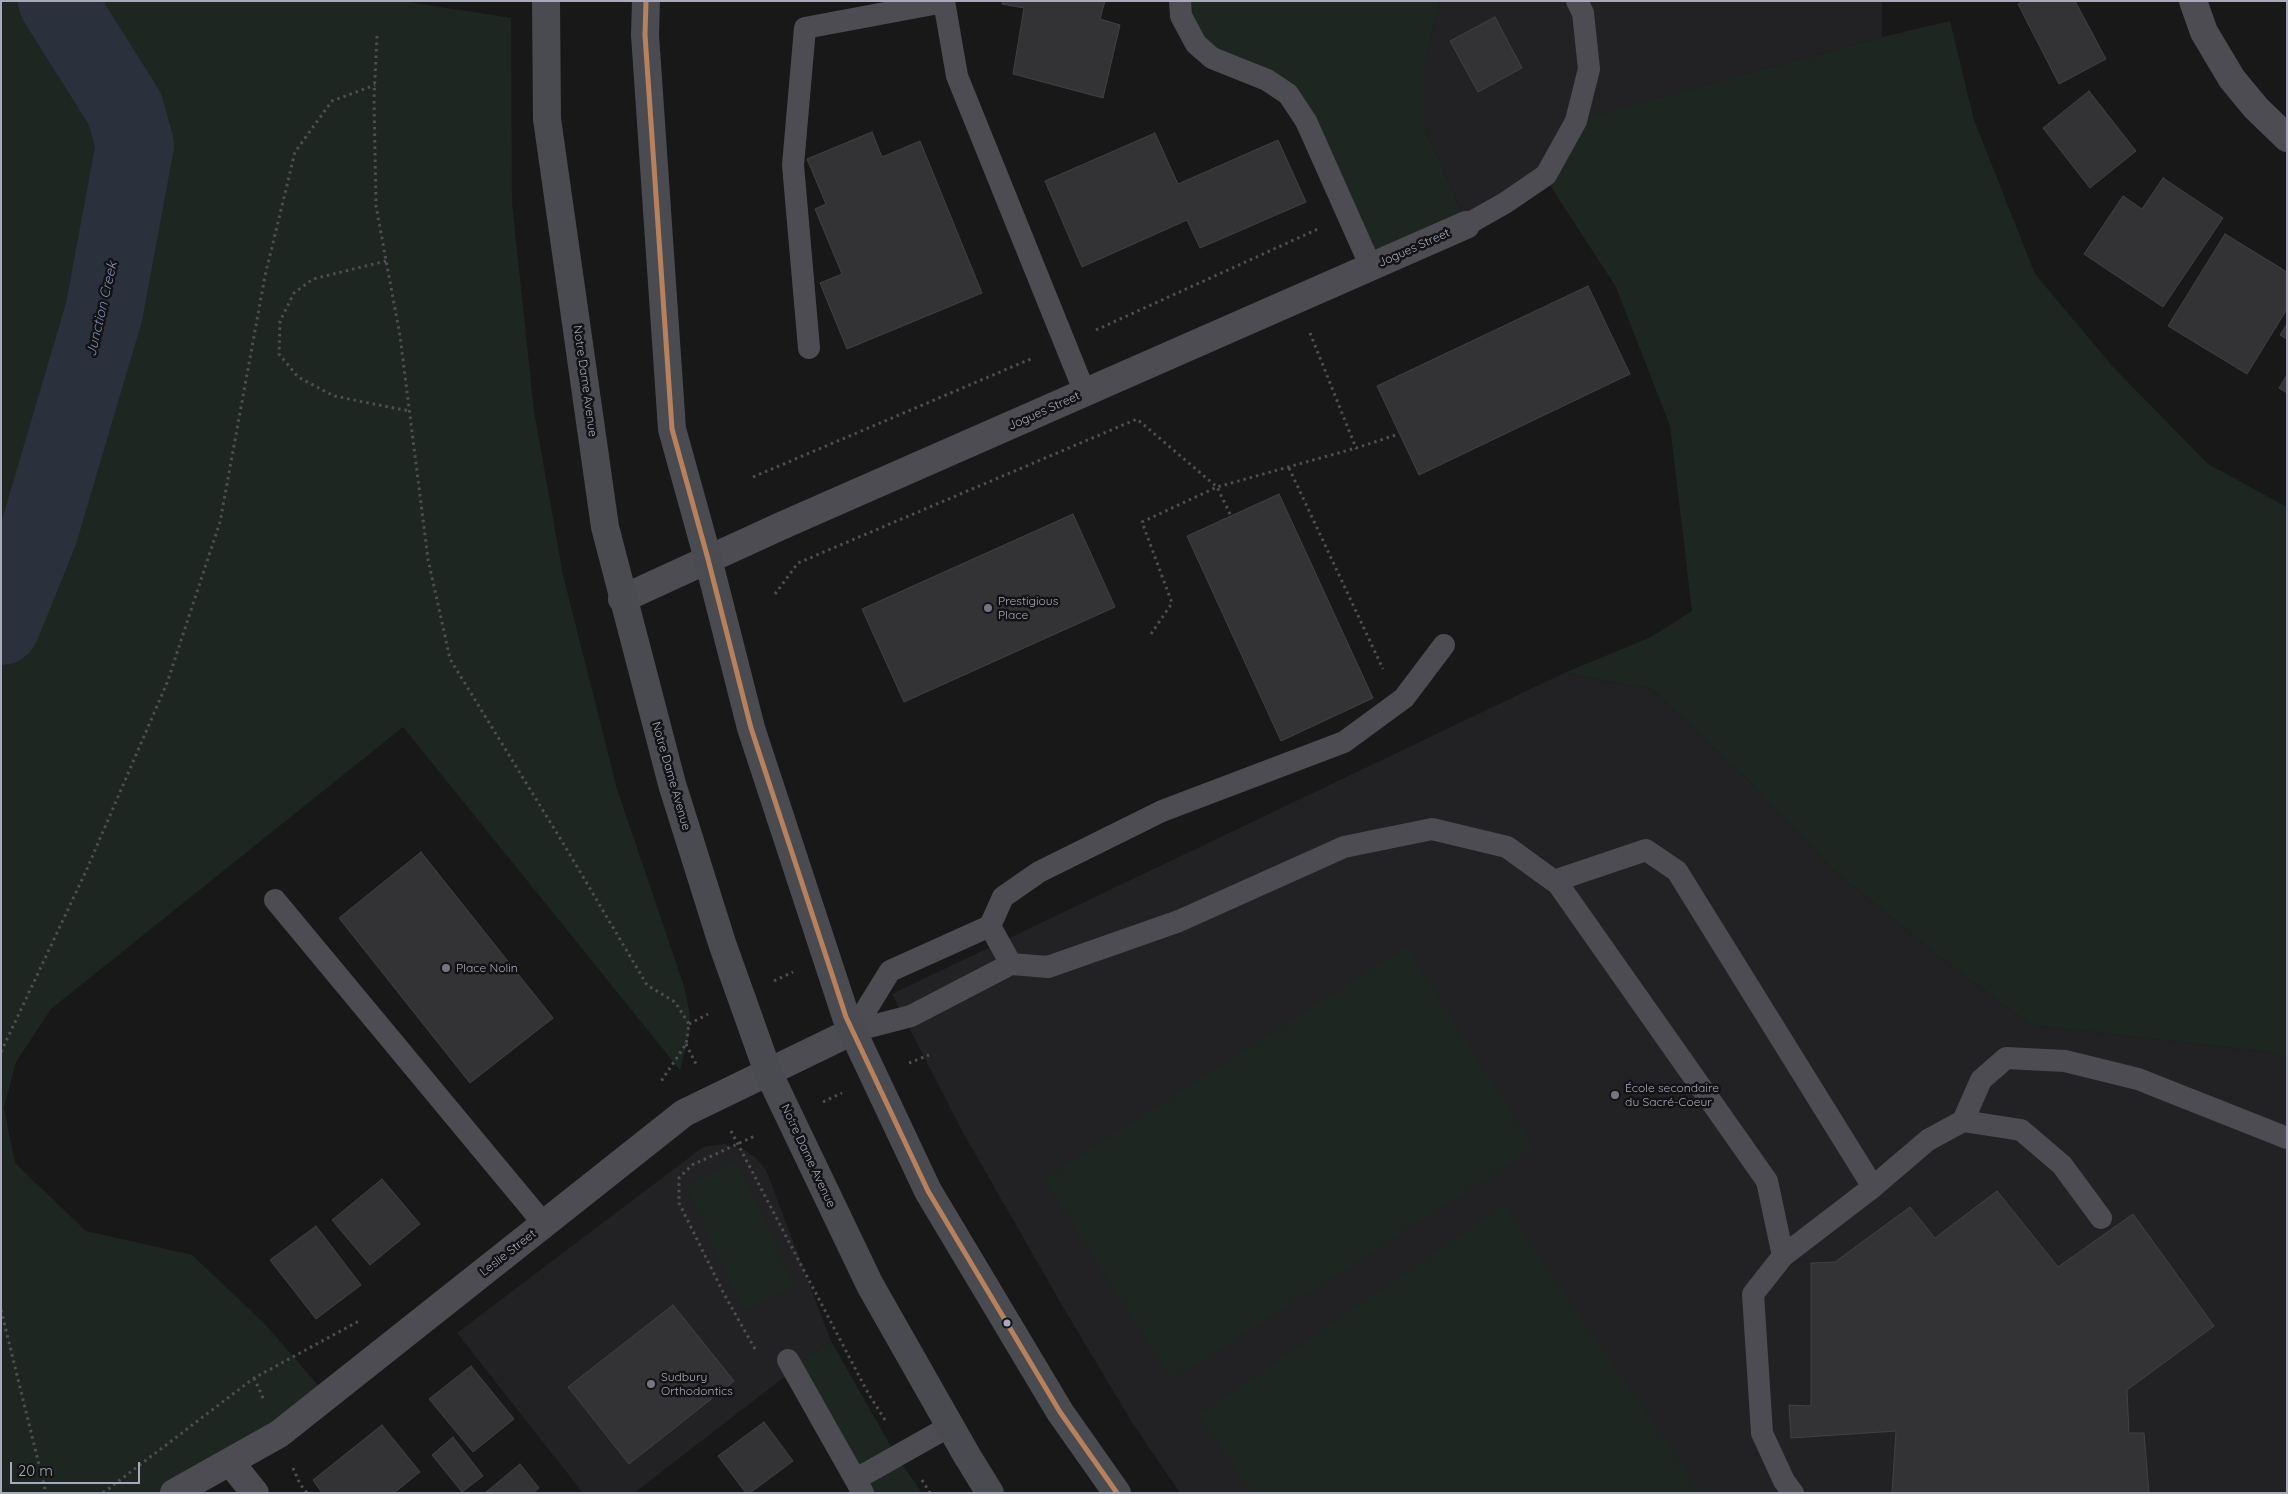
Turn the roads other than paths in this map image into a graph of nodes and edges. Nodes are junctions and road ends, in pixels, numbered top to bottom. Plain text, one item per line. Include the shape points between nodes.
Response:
1 (546, 1) edge
2 (646, 1) edge
3 (1180, 1) edge
4 (1577, 1) edge
5 (2194, 1) edge
6 (944, 2) edge
7 (2287, 138) edge
8 (1466, 225) joint
9 (1371, 267) junction
10 (810, 348) dead end
11 (1085, 393) junction
12 (708, 559) junction
13 (622, 599) junction
14 (1444, 645) dead end
15 (1554, 881) junction
16 (276, 900) dead end
17 (990, 926) junction
18 (1011, 964) junction
19 (852, 1031) junction
20 (768, 1072) junction
21 (1963, 1121) junction
22 (2287, 1138) edge
23 (1873, 1187) junction
24 (2101, 1218) dead end
25 (544, 1224) junction
26 (1783, 1256) junction
27 (788, 1360) dead end
28 (950, 1426) junction
29 (230, 1462) junction
30 (860, 1486) edge
31 (174, 1493) edge
32 (255, 1493) edge
33 (990, 1493) edge
34 (1117, 1493) edge
35 (1793, 1493) edge

1 - 13 main road, Notre Dame Avenue via 547,119 605,527
2 - 12 main road via 672,429
3 - 9 lane via 1181,16 1196,44 1212,58 1267,80 1288,94 1306,121
4 - 8 lane via 1583,13 1589,69 1576,121 1546,175
5 - 7 street via 2204,32 2232,79
6 - 10 lane via 804,28 793,165
6 - 11 lane via 957,76
8 - 9 street, Jogues Street
9 - 11 street, Jogues Street
11 - 12 street, Jogues Street
12 - 13 street, Jogues Street
12 - 19 main road via 751,728
13 - 20 main road, Notre Dame Avenue via 672,784 722,943
14 - 17 lane via 1399,702 1344,742 1162,811 1039,872 1003,897
15 - 18 lane via 1508,847 1432,829 1344,848 1179,921 1048,967
15 - 23 lane via 1646,850 1676,872
15 - 26 lane via 1767,1181
16 - 25 lane
17 - 18 lane
17 - 19 lane via 890,972
18 - 19 lane via 911,1016
19 - 20 street, Leslie Street
19 - 34 main road via 928,1191 1060,1412
20 - 25 street, Leslie Street via 684,1113
20 - 28 main road, Notre Dame Avenue via 870,1285
21 - 22 lane via 1981,1080 2006,1058 2065,1061 2138,1079
21 - 23 lane via 1928,1140
21 - 24 lane via 2021,1130 2062,1165
23 - 26 lane
25 - 29 street, Leslie Street via 280,1434
26 - 35 lane via 1753,1294 1762,1433
27 - 30 lane
28 - 30 lane
28 - 33 main road, Notre Dame Avenue
29 - 31 street, Leslie Street
29 - 32 street

